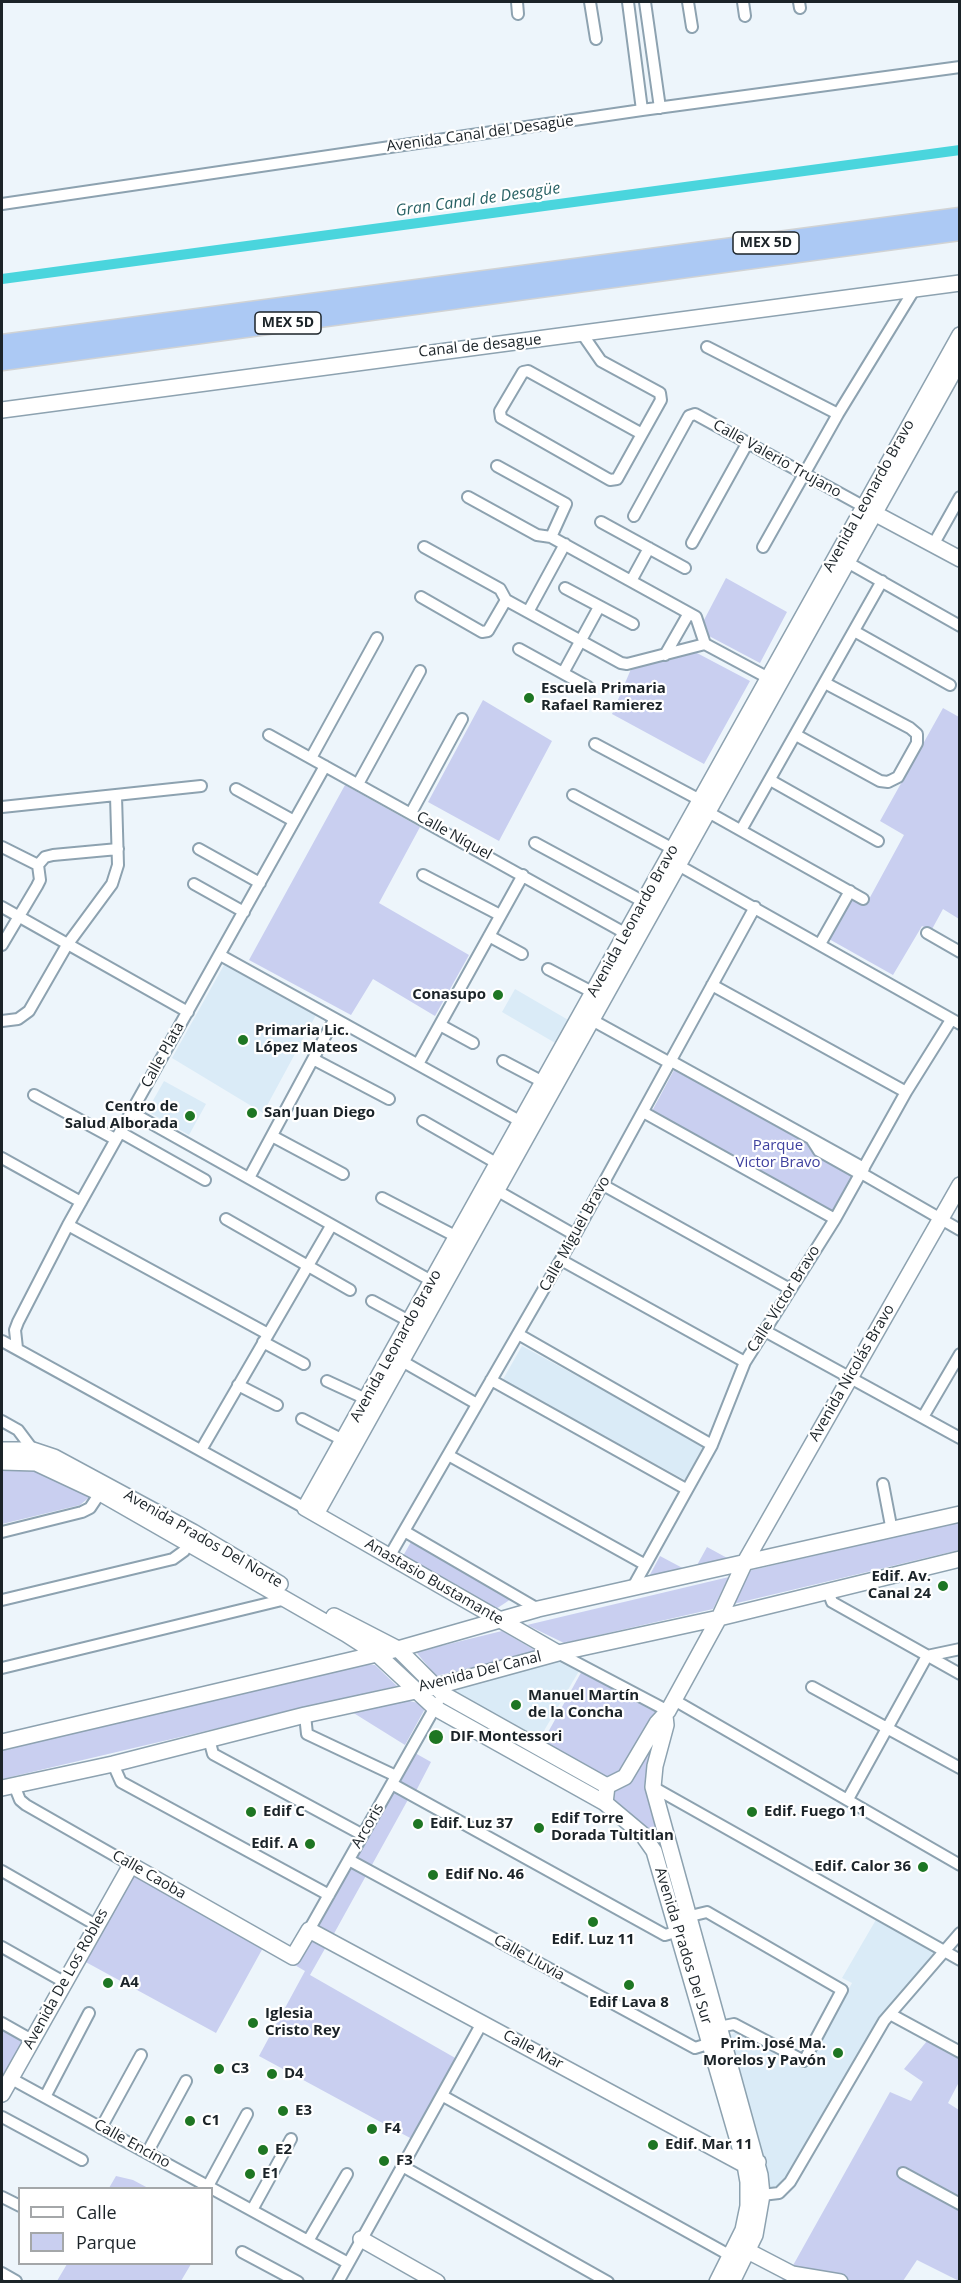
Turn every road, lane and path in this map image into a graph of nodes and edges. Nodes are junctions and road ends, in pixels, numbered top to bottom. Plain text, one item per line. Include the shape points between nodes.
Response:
1 (517, 2) edge
2 (590, 2) edge
3 (628, 2) edge
4 (645, 2) edge
5 (688, 2) edge
6 (743, 2) edge
7 (518, 14) dead end
8 (745, 16) dead end
9 (692, 27) dead end
10 (596, 39) dead end
11 (960, 67) edge
12 (660, 108) junction
13 (642, 110) junction
14 (2, 204) edge
15 (960, 217) edge
16 (960, 231) edge
17 (960, 283) edge
18 (914, 290) junction
19 (583, 335) junction
20 (960, 335) edge
21 (2, 344) edge
22 (707, 347) dead end
23 (960, 360) edge
24 (2, 361) edge
25 (2, 410) edge
26 (838, 414) junction
27 (642, 434) junction
28 (748, 442) junction
29 (497, 466) dead end
30 (805, 474) junction
31 (468, 497) dead end
32 (960, 497) edge
33 (869, 509) junction
34 (634, 516) dead end
35 (601, 522) dead end
36 (551, 537) junction
37 (692, 543) dead end
38 (565, 544) junction
39 (933, 544) junction
40 (424, 547) dead end
41 (763, 547) dead end
42 (648, 548) junction
43 (960, 559) edge
44 (847, 562) junction
45 (685, 568) dead end
46 (631, 581) junction
47 (882, 581) junction
48 (565, 588) dead end
49 (421, 597) dead end
50 (506, 600) junction
51 (599, 607) junction
52 (528, 612) junction
53 (688, 613) junction
54 (633, 624) dead end
55 (960, 626) edge
56 (854, 631) junction
57 (377, 638) dead end
58 (580, 641) junction
59 (705, 644) junction
60 (519, 649) dead end
61 (665, 655) junction
62 (420, 672) dead end
63 (563, 673) junction
64 (772, 680) junction
65 (825, 683) junction
66 (950, 685) dead end
67 (588, 687) dead end
68 (462, 719) dead end
69 (269, 735) dead end
70 (796, 735) junction
71 (595, 744) dead end
72 (311, 758) junction
73 (325, 766) junction
74 (770, 780) junction
75 (358, 784) junction
76 (201, 786) dead end
77 (236, 789) dead end
78 (573, 795) dead end
79 (116, 796) junction
80 (704, 806) junction
81 (2, 807) edge
82 (411, 813) junction
83 (294, 821) junction
84 (741, 830) junction
85 (878, 841) dead end
86 (535, 843) dead end
87 (2, 848) edge
88 (118, 849) junction
89 (199, 849) dead end
90 (673, 849) junction
91 (38, 865) junction
92 (678, 865) junction
93 (522, 874) junction
94 (423, 875) dead end
95 (260, 883) junction
96 (194, 884) dead end
97 (850, 891) junction
98 (863, 899) dead end
99 (644, 902) junction
100 (2, 907) edge
101 (755, 907) junction
102 (244, 912) junction
103 (500, 915) junction
104 (19, 917) junction
105 (927, 933) dead end
106 (489, 936) junction
107 (632, 937) junction
108 (820, 944) junction
109 (2, 945) edge
110 (68, 945) junction
111 (960, 952) edge
112 (522, 954) dead end
113 (220, 956) junction
114 (548, 969) dead end
115 (712, 985) junction
116 (594, 993) junction
117 (188, 1012) junction
118 (334, 1020) junction
119 (592, 1020) junction
120 (2, 1021) edge
121 (955, 1022) edge
122 (440, 1024) junction
123 (473, 1043) dead end
124 (313, 1059) junction
125 (503, 1061) dead end
126 (670, 1062) junction
127 (418, 1064) junction
128 (543, 1082) junction
129 (906, 1092) junction
130 (34, 1095) dead end
131 (388, 1099) dead end
132 (131, 1112) junction
133 (643, 1112) junction
134 (423, 1120) dead end
135 (526, 1125) junction
136 (118, 1136) junction
137 (272, 1136) junction
138 (2, 1158) edge
139 (498, 1164) junction
140 (861, 1171) junction
141 (343, 1174) dead end
142 (249, 1178) junction
143 (205, 1180) dead end
144 (603, 1185) junction
145 (960, 1185) edge
146 (496, 1190) junction
147 (382, 1198) dead end
148 (81, 1202) junction
149 (835, 1219) junction
150 (226, 1220) dead end
151 (940, 1220) junction
152 (68, 1224) junction
153 (331, 1226) junction
154 (960, 1230) edge
155 (576, 1235) junction
156 (457, 1237) junction
157 (561, 1260) junction
158 (307, 1266) junction
159 (437, 1283) junction
160 (790, 1288) junction
161 (350, 1290) dead end
162 (372, 1301) dead end
163 (409, 1321) junction
164 (765, 1330) junction
165 (518, 1334) junction
166 (265, 1338) junction
167 (2, 1341) edge
168 (17, 1348) junction
169 (960, 1354) edge
170 (400, 1360) junction
171 (745, 1362) junction
172 (304, 1364) dead end
173 (849, 1376) junction
174 (491, 1380) junction
175 (327, 1381) dead end
176 (238, 1385) junction
177 (366, 1399) junction
178 (477, 1404) junction
179 (277, 1406) dead end
180 (923, 1417) junction
181 (302, 1419) dead end
182 (2, 1421) edge
183 (960, 1438) edge
184 (342, 1440) junction
185 (712, 1445) junction
186 (2, 1450) edge
187 (33, 1450) junction
188 (201, 1450) junction
189 (448, 1455) junction
190 (2, 1462) edge
191 (883, 1484) dead end
192 (686, 1489) junction
193 (100, 1493) junction
194 (311, 1511) junction
195 (960, 1514) edge
196 (404, 1531) junction
197 (892, 1531) junction
198 (2, 1532) edge
199 (191, 1538) junction
200 (389, 1557) junction
201 (960, 1559) edge
202 (745, 1562) junction
203 (644, 1564) junction
204 (633, 1587) junction
205 (828, 1591) junction
206 (286, 1599) junction
207 (2, 1600) edge
208 (538, 1609) junction
209 (719, 1618) junction
210 (501, 1619) junction
211 (398, 1649) junction
212 (960, 1649) edge
213 (558, 1653) junction
214 (377, 1654) junction
215 (927, 1656) junction
216 (2, 1668) edge
217 (960, 1674) edge
218 (812, 1687) dead end
219 (414, 1689) junction
220 (439, 1690) junction
221 (435, 1708) junction
222 (669, 1709) junction
223 (304, 1715) junction
224 (887, 1728) junction
225 (209, 1739) junction
226 (2, 1742) edge
227 (113, 1764) junction
228 (960, 1768) edge
229 (394, 1780) junction
230 (607, 1786) junction
231 (8, 1787) edge
232 (654, 1787) junction
233 (848, 1799) junction
234 (605, 1803) junction
235 (363, 1835) junction
236 (670, 1845) junction
237 (654, 1851) junction
238 (349, 1860) junction
239 (131, 1865) junction
240 (960, 1865) edge
241 (2, 1871) edge
242 (329, 1895) junction
243 (691, 1915) junction
244 (96, 1925) junction
245 (677, 1926) junction
246 (309, 1930) junction
247 (960, 1933) edge
248 (2, 1947) edge
249 (945, 1952) junction
250 (293, 1957) joint
251 (960, 1960) edge
252 (64, 1982) junction
253 (89, 2013) dead end
254 (890, 2014) junction
255 (2, 2023) edge
256 (483, 2024) junction
257 (713, 2033) junction
258 (32, 2040) junction
259 (960, 2052) edge
260 (141, 2055) dead end
261 (186, 2080) dead end
262 (4, 2088) edge
263 (443, 2096) junction
264 (45, 2097) junction
265 (247, 2114) dead end
266 (2, 2117) edge
267 (101, 2127) junction
268 (291, 2139) dead end
269 (147, 2153) junction
270 (82, 2160) dead end
271 (751, 2163) junction
272 (402, 2166) junction
273 (903, 2173) dead end
274 (347, 2174) dead end
275 (208, 2186) joint
276 (213, 2189) edge
277 (762, 2195) junction
278 (2, 2197) edge
279 (960, 2204) edge
280 (18, 2205) edge
281 (252, 2210) junction
282 (361, 2239) junction
283 (308, 2241) junction
284 (739, 2251) junction
285 (242, 2252) dead end
286 (348, 2263) junction
287 (2, 2273) edge
288 (16, 2281) edge
289 (298, 2282) edge
290 (338, 2282) edge
291 (437, 2282) edge
292 (608, 2282) edge
293 (717, 2282) edge
294 (732, 2282) edge
295 (840, 2282) edge

1 - 7 street
2 - 10 street
3 - 13 street
4 - 12 street
5 - 9 street
6 - 8 street
11 - 12 street, Avenida Canal del Desagüe
12 - 13 street, Avenida Canal del Desagüe
13 - 14 street, Avenida Canal del Desagüe
15 - 21 highway, MEX 5D
16 - 24 highway, MEX 5D
17 - 18 street, Canal de desague
18 - 19 street, Canal de desague
18 - 26 street
19 - 25 street, Canal de desague
19 - 27 street via 602,361 660,393 661,400
20 - 33 street, Avenida Leonardo Bravo
22 - 26 street
23 - 33 street, Avenida Leonardo Bravo
26 - 30 street
27 - 27 street via 528,371 523,372 500,411 501,418 610,480 616,479
28 - 30 street, Calle Valerio Trujano
28 - 34 street, Calle Valerio Trujano via 695,414 689,416
28 - 37 street
29 - 36 street via 566,504
30 - 33 street, Calle Valerio Trujano
30 - 41 street
31 - 36 street via 537,535
32 - 39 street
33 - 39 street, Calle Valerio Trujano
33 - 44 street, Avenida Leonardo Bravo
33 - 64 street, Avenida Leonardo Bravo
35 - 42 street
36 - 38 street
38 - 46 street
38 - 52 street
39 - 43 street, Calle Valerio Trujano
40 - 50 street via 500,589
42 - 45 street
42 - 46 street
44 - 47 street
44 - 64 street, Avenida Leonardo Bravo
46 - 53 street
47 - 55 street
47 - 56 street
48 - 51 street
49 - 50 street via 482,632 488,630
50 - 52 street
51 - 54 street
51 - 58 street
52 - 58 street
53 - 59 street via 696,617
53 - 61 street
56 - 65 street
56 - 66 street
57 - 72 street
58 - 61 street via 627,664
58 - 63 street
59 - 61 street
59 - 64 street
60 - 63 street
62 - 75 street
63 - 67 street
64 - 80 street, Avenida Leonardo Bravo
65 - 70 street
65 - 70 street via 917,735 917,743 898,777 888,782
68 - 82 street
69 - 72 street, Calle Níquel
70 - 74 street
71 - 80 street
72 - 73 street, Calle Níquel
73 - 75 street, Calle Níquel
73 - 83 street, Calle Plata
74 - 84 street
74 - 85 street
75 - 82 street, Calle Níquel
76 - 79 street
77 - 83 street
78 - 90 street
79 - 81 street
79 - 88 street
80 - 84 street
80 - 90 street, Avenida Leonardo Bravo
80 - 92 street, Avenida Leonardo Bravo
82 - 93 street, Calle Níquel
83 - 95 street, Calle Plata
84 - 97 street
86 - 99 street
87 - 91 street
88 - 91 street via 53,855
88 - 110 street via 117,875
89 - 95 street
90 - 99 street, Avenida Leonardo Bravo
91 - 104 street via 40,880
92 - 101 street
92 - 107 street, Avenida Leonardo Bravo
93 - 103 street
93 - 107 street, Calle Níquel
94 - 103 street
95 - 102 street, Calle Plata
96 - 102 street
97 - 98 street
97 - 108 street
99 - 107 street, Avenida Leonardo Bravo
100 - 104 street
101 - 108 street
101 - 115 street, Calle Miguel Bravo
102 - 113 street, Calle Plata
103 - 106 street
104 - 109 street
104 - 110 street
105 - 111 street
106 - 112 street
106 - 122 street
107 - 116 street, Avenida Leonardo Bravo
107 - 119 street, Avenida Leonardo Bravo
108 - 121 street
110 - 117 street
110 - 120 street via 25,1016
113 - 117 street, Calle Plata
113 - 118 street
114 - 116 street
115 - 126 street, Calle Miguel Bravo
115 - 129 street
116 - 128 street, Avenida Leonardo Bravo
117 - 132 street, Calle Plata
118 - 124 street
118 - 127 street
119 - 126 street
119 - 135 street, Avenida Leonardo Bravo
121 - 129 street, Calle Víctor Bravo
122 - 123 street
122 - 127 street
124 - 131 street
124 - 137 street
125 - 128 street
126 - 133 street, Calle Miguel Bravo
126 - 140 street via 814,1139 819,1151
127 - 135 street
128 - 135 street, Avenida Leonardo Bravo
129 - 140 street, Calle Víctor Bravo
130 - 136 street
132 - 136 street, Calle Plata
132 - 142 street
133 - 144 street, Calle Miguel Bravo
133 - 149 street
134 - 139 street
135 - 139 street, Avenida Leonardo Bravo
135 - 146 street, Avenida Leonardo Bravo
136 - 143 street
136 - 148 street, Calle Plata
137 - 141 street
137 - 142 street
138 - 148 street
139 - 156 street, Avenida Leonardo Bravo
140 - 149 street, Calle Víctor Bravo
140 - 151 street
142 - 153 street
144 - 155 street, Calle Miguel Bravo
144 - 160 street
145 - 151 street, Avenida Nicolás Bravo
146 - 155 street
146 - 159 street, Avenida Leonardo Bravo
147 - 156 street
148 - 152 street, Calle Plata
149 - 160 street, Calle Víctor Bravo
150 - 158 street
151 - 154 street
151 - 173 street, Avenida Nicolás Bravo
152 - 166 street
152 - 168 street, Calle Plata via 18,1322
153 - 158 street
153 - 159 street
155 - 157 street, Calle Miguel Bravo
156 - 159 street, Avenida Leonardo Bravo
157 - 165 street, Calle Miguel Bravo
157 - 171 street
158 - 161 street
158 - 166 street
159 - 163 street, Avenida Leonardo Bravo
159 - 170 street, Avenida Leonardo Bravo
160 - 164 street, Calle Víctor Bravo
162 - 163 street
163 - 177 street, Avenida Leonardo Bravo
164 - 171 street, Calle Víctor Bravo
164 - 173 street
165 - 174 street, Calle Miguel Bravo
165 - 185 street
166 - 172 street
166 - 176 street
167 - 168 street, Anastasio Bustamante
168 - 188 street, Anastasio Bustamante
169 - 180 street
170 - 178 street
170 - 194 street, Avenida Leonardo Bravo
171 - 185 street, Calle Víctor Bravo
173 - 180 street
173 - 202 street, Avenida Nicolás Bravo
174 - 178 street, Calle Miguel Bravo
174 - 192 street
175 - 177 street
176 - 179 street
176 - 188 street
177 - 184 street, Avenida Leonardo Bravo
178 - 189 street, Calle Miguel Bravo
180 - 183 street
181 - 184 street
182 - 187 street via 18,1430
184 - 194 street, Avenida Leonardo Bravo
185 - 192 street, Calle Víctor Bravo
186 - 187 street, Avenida Prados Del Norte
187 - 199 street, Avenida Prados Del Norte via 104,1482
188 - 194 street, Anastasio Bustamante
189 - 196 street, Calle Miguel Bravo
189 - 203 street
190 - 193 street via 36,1463
191 - 197 street
192 - 203 street, Calle Víctor Bravo
193 - 198 street via 90,1508 82,1512
193 - 199 street
194 - 200 street, Anastasio Bustamante
195 - 197 street
196 - 200 street, Calle Miguel Bravo
196 - 208 street
197 - 202 street
199 - 206 street, Avenida Prados Del Sur
199 - 207 street via 180,1556 173,1559
199 - 211 street, Avenida Prados Del Norte
200 - 210 street, Anastasio Bustamante
201 - 205 street, Avenida Del Canal
202 - 204 street
202 - 209 street, Avenida Prados Del Sur
203 - 204 street, Calle Víctor Bravo
204 - 208 street
205 - 209 street, Avenida Del Canal
205 - 215 street via 832,1602
206 - 214 street, Avenida Prados Del Sur
206 - 216 street
208 - 210 street
209 - 213 street, Avenida Del Canal
209 - 222 street, Avenida Prados Del Sur
210 - 211 street
210 - 213 street, Anastasio Bustamante
211 - 214 street
211 - 220 street, Avenida Prados Del Norte
212 - 215 street
213 - 220 street, Avenida Del Canal
213 - 222 street, Anastasio Bustamante
214 - 219 street, Avenida Prados Del Sur
214 - 226 street
215 - 217 street
215 - 224 street
218 - 224 street
219 - 220 street, Avenida Del Canal
219 - 221 street, Avenida Prados Del Sur
219 - 223 street, Avenida Del Canal
220 - 221 street, Arcoris
220 - 230 street, Avenida Prados Del Norte
221 - 229 street, Arcoris
221 - 234 street, Avenida Prados Del Sur
222 - 230 street, Avenida Prados Del Sur via 625,1777
222 - 232 street, Avenida Prados Del Sur
222 - 233 street, Anastasio Bustamante
223 - 225 street, Avenida Del Canal
223 - 229 street via 307,1734
224 - 228 street
224 - 233 street
225 - 227 street, Avenida Del Canal
225 - 235 street via 213,1754
227 - 231 street, Avenida Del Canal
227 - 242 street via 121,1782
229 - 235 street, Arcoris
229 - 245 street via 665,1935
230 - 234 street
231 - 239 street, Calle Caoba via 26,1805
232 - 236 street, Avenida Prados Del Sur
232 - 249 street
233 - 240 street, Anastasio Bustamante
234 - 237 street, Avenida Prados Del Sur via 642,1834
235 - 238 street, Arcoris
236 - 237 street
236 - 243 street, Avenida Prados Del Sur
237 - 245 street, Avenida Prados Del Sur
238 - 242 street, Arcoris
238 - 257 street, Calle Lluvia via 695,2048
239 - 244 street, Avenida De Los Robles
239 - 250 street, Calle Caoba
241 - 244 street
242 - 246 street, Arcoris
243 - 245 street
243 - 257 street, Avenida Prados Del Sur
243 - 257 street, Calle Lluvia via 707,1912 842,1990 804,2061 734,2024
244 - 252 street, Avenida De Los Robles
245 - 257 street, Avenida Prados Del Sur
246 - 250 street, Arcoris
246 - 256 street, Calle Mar
247 - 249 street
248 - 252 street
249 - 251 street
249 - 254 street
252 - 258 street, Avenida De Los Robles
253 - 264 street
254 - 259 street
254 - 277 street via 790,2182 779,2193
255 - 258 street
256 - 263 street
256 - 271 street, Calle Mar
257 - 271 street, Avenida Prados Del Sur
258 - 262 street, Avenida De Los Robles
260 - 267 street
261 - 269 street
262 - 264 street, Calle Encino
263 - 272 street
263 - 284 street
264 - 267 street, Calle Encino
265 - 275 street
266 - 270 street
267 - 269 street, Calle Encino
268 - 281 street
269 - 275 street, Calle Encino
271 - 277 street, Avenida Prados Del Sur
271 - 284 street, Avenida Prados Del Sur
272 - 282 street
272 - 292 street
273 - 279 street
274 - 283 street
276 - 281 street, Calle Encino
277 - 284 street, Avenida Prados Del Sur via 755,2235
278 - 280 street
281 - 283 street, Calle Encino
282 - 286 street
282 - 291 street
283 - 286 street, Calle Encino
284 - 293 street, Avenida Prados Del Sur
284 - 294 street, Avenida Prados Del Sur
284 - 295 street via 792,2274
285 - 289 street
286 - 290 street
287 - 288 street

